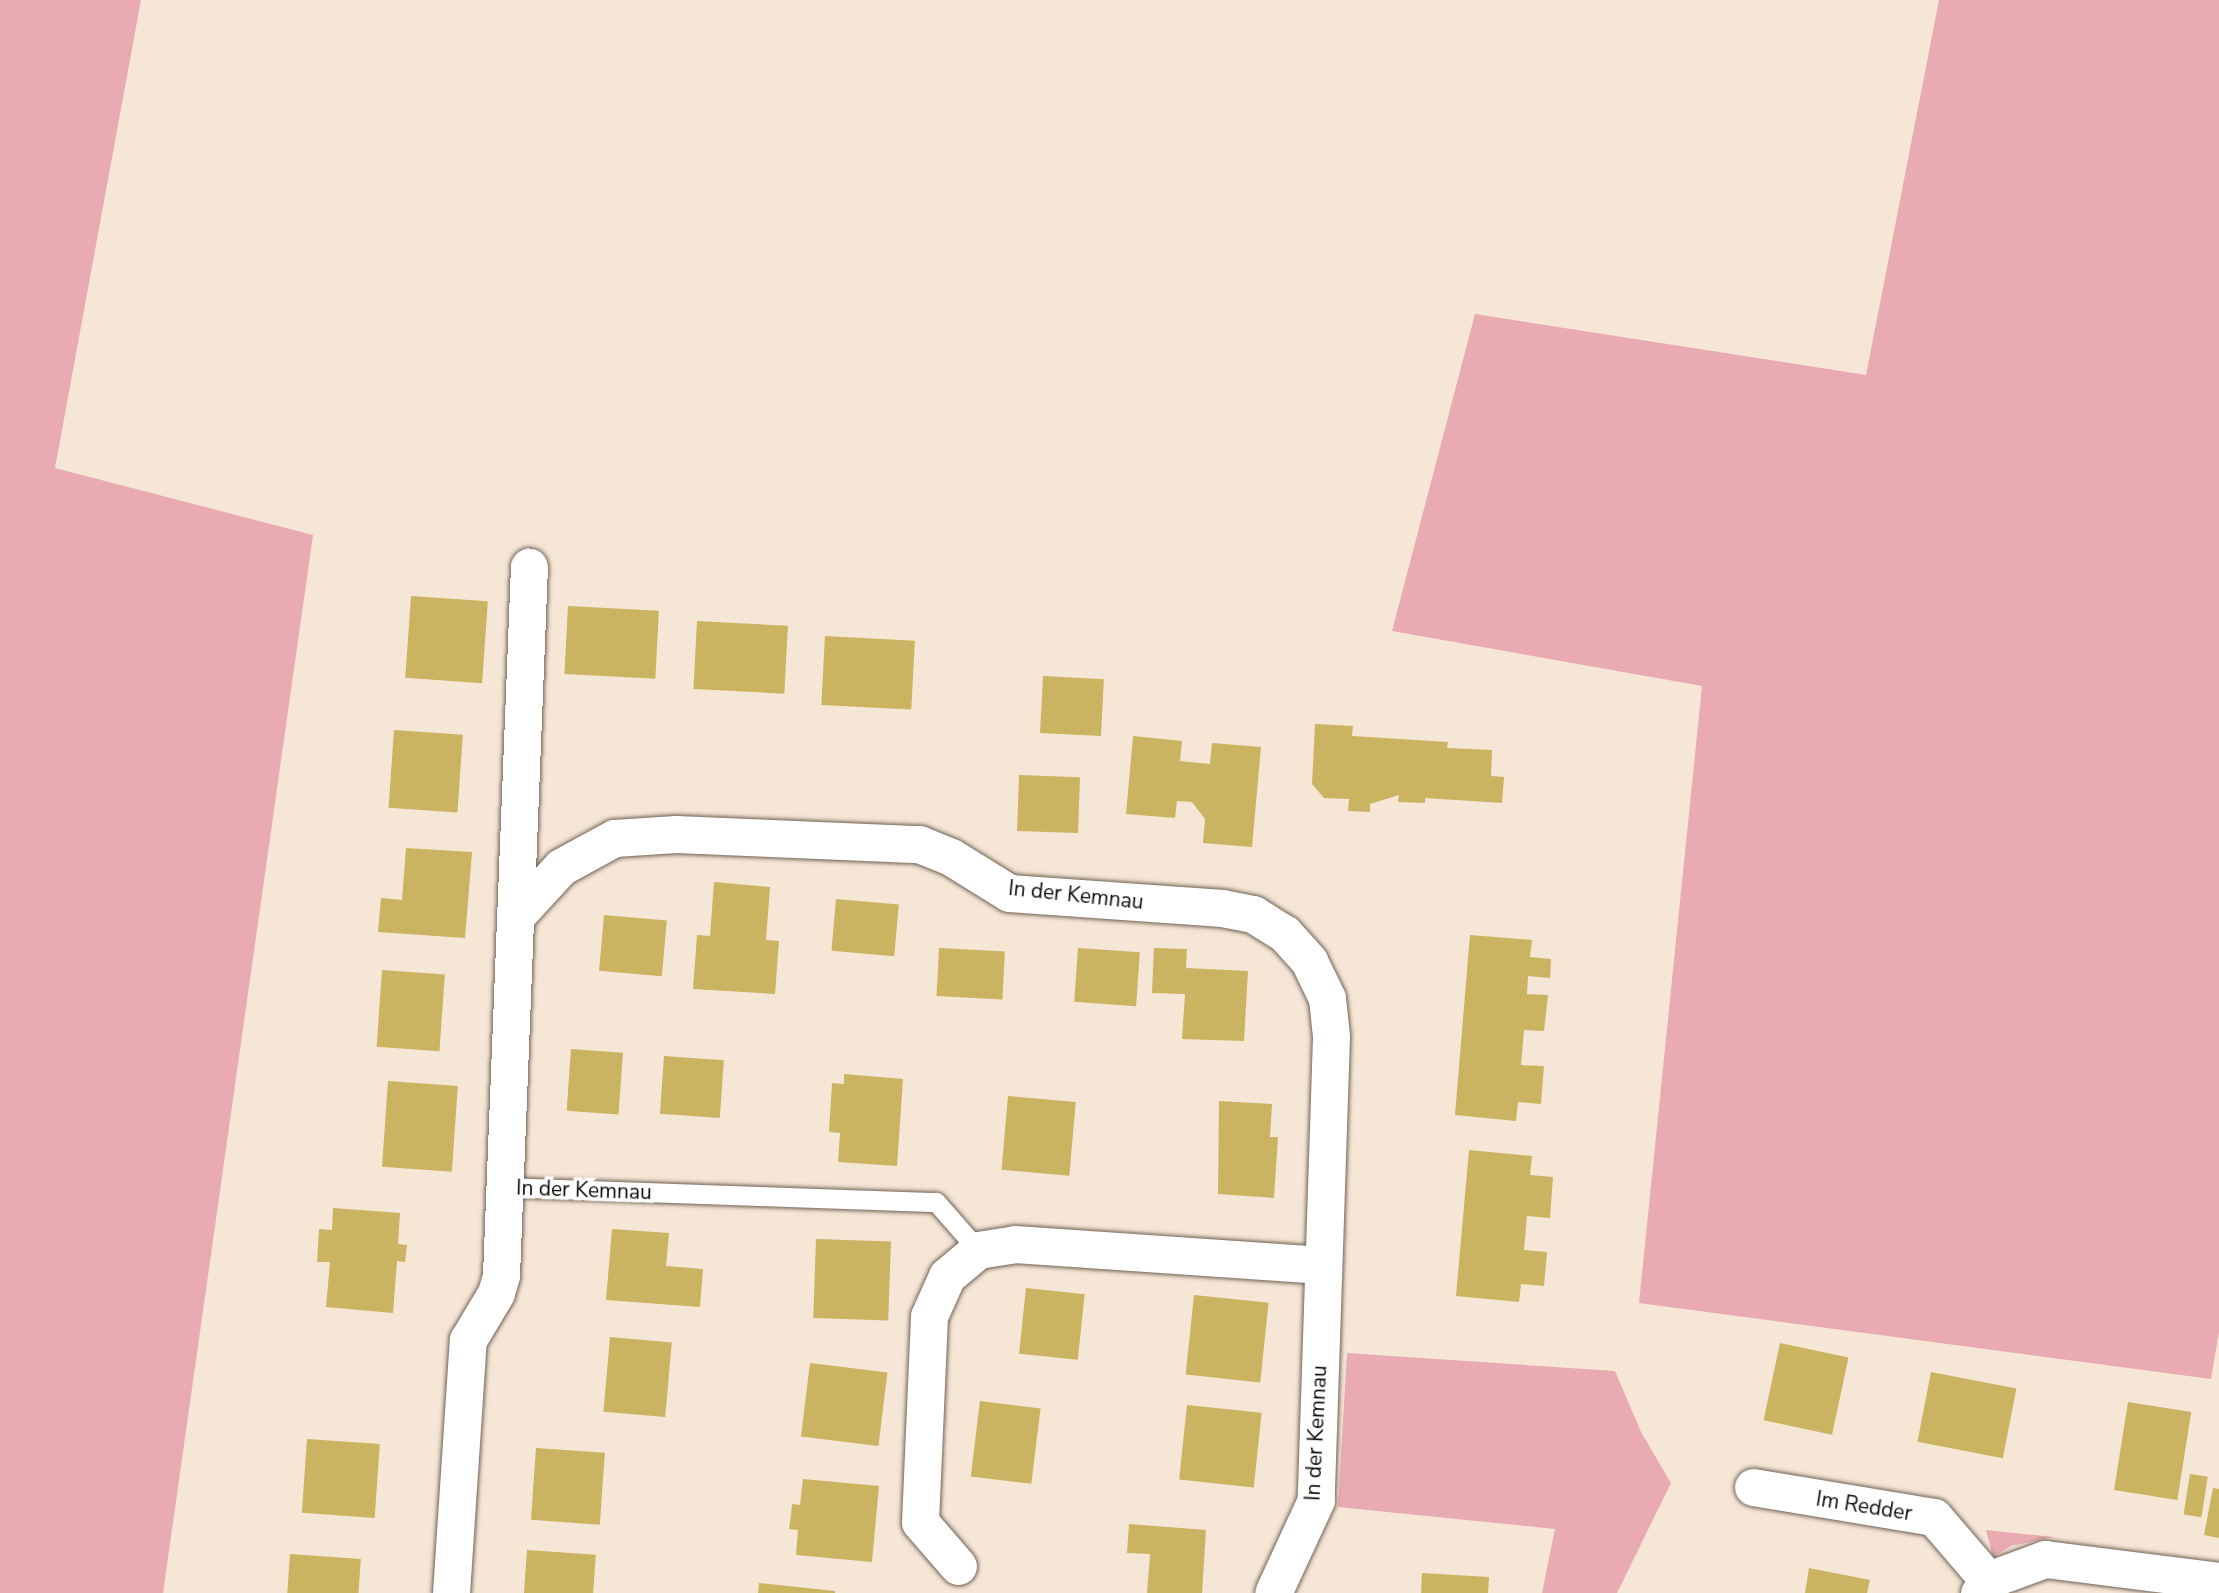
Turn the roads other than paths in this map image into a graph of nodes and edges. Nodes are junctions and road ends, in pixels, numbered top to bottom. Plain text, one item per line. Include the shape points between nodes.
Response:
1 (528, 567) dead end
2 (515, 917) junction
3 (504, 1187) junction
4 (978, 1250) junction
5 (1322, 1265) junction
6 (1753, 1487) dead end
7 (958, 1566) dead end
8 (2219, 1581) edge
9 (1984, 1586) edge
10 (451, 1593) edge
11 (1273, 1593) edge

1 - 2 street, In der Kemnau
2 - 3 street, In der Kemnau
2 - 5 street, In der Kemnau via 561,867 614,838 663,834 919,844 951,857 1009,893 1252,914 1284,933 1309,961 1327,998 1331,1037
3 - 4 lane, In der Kemnau via 936,1202
3 - 10 street, In der Kemnau via 499,1284 468,1340
4 - 5 street via 1015,1244
4 - 7 street via 947,1276 929,1317 920,1522
5 - 11 street, In der Kemnau via 1315,1500
6 - 9 street, Im Redder via 1934,1517
8 - 9 street, Im Redder via 2045,1559

